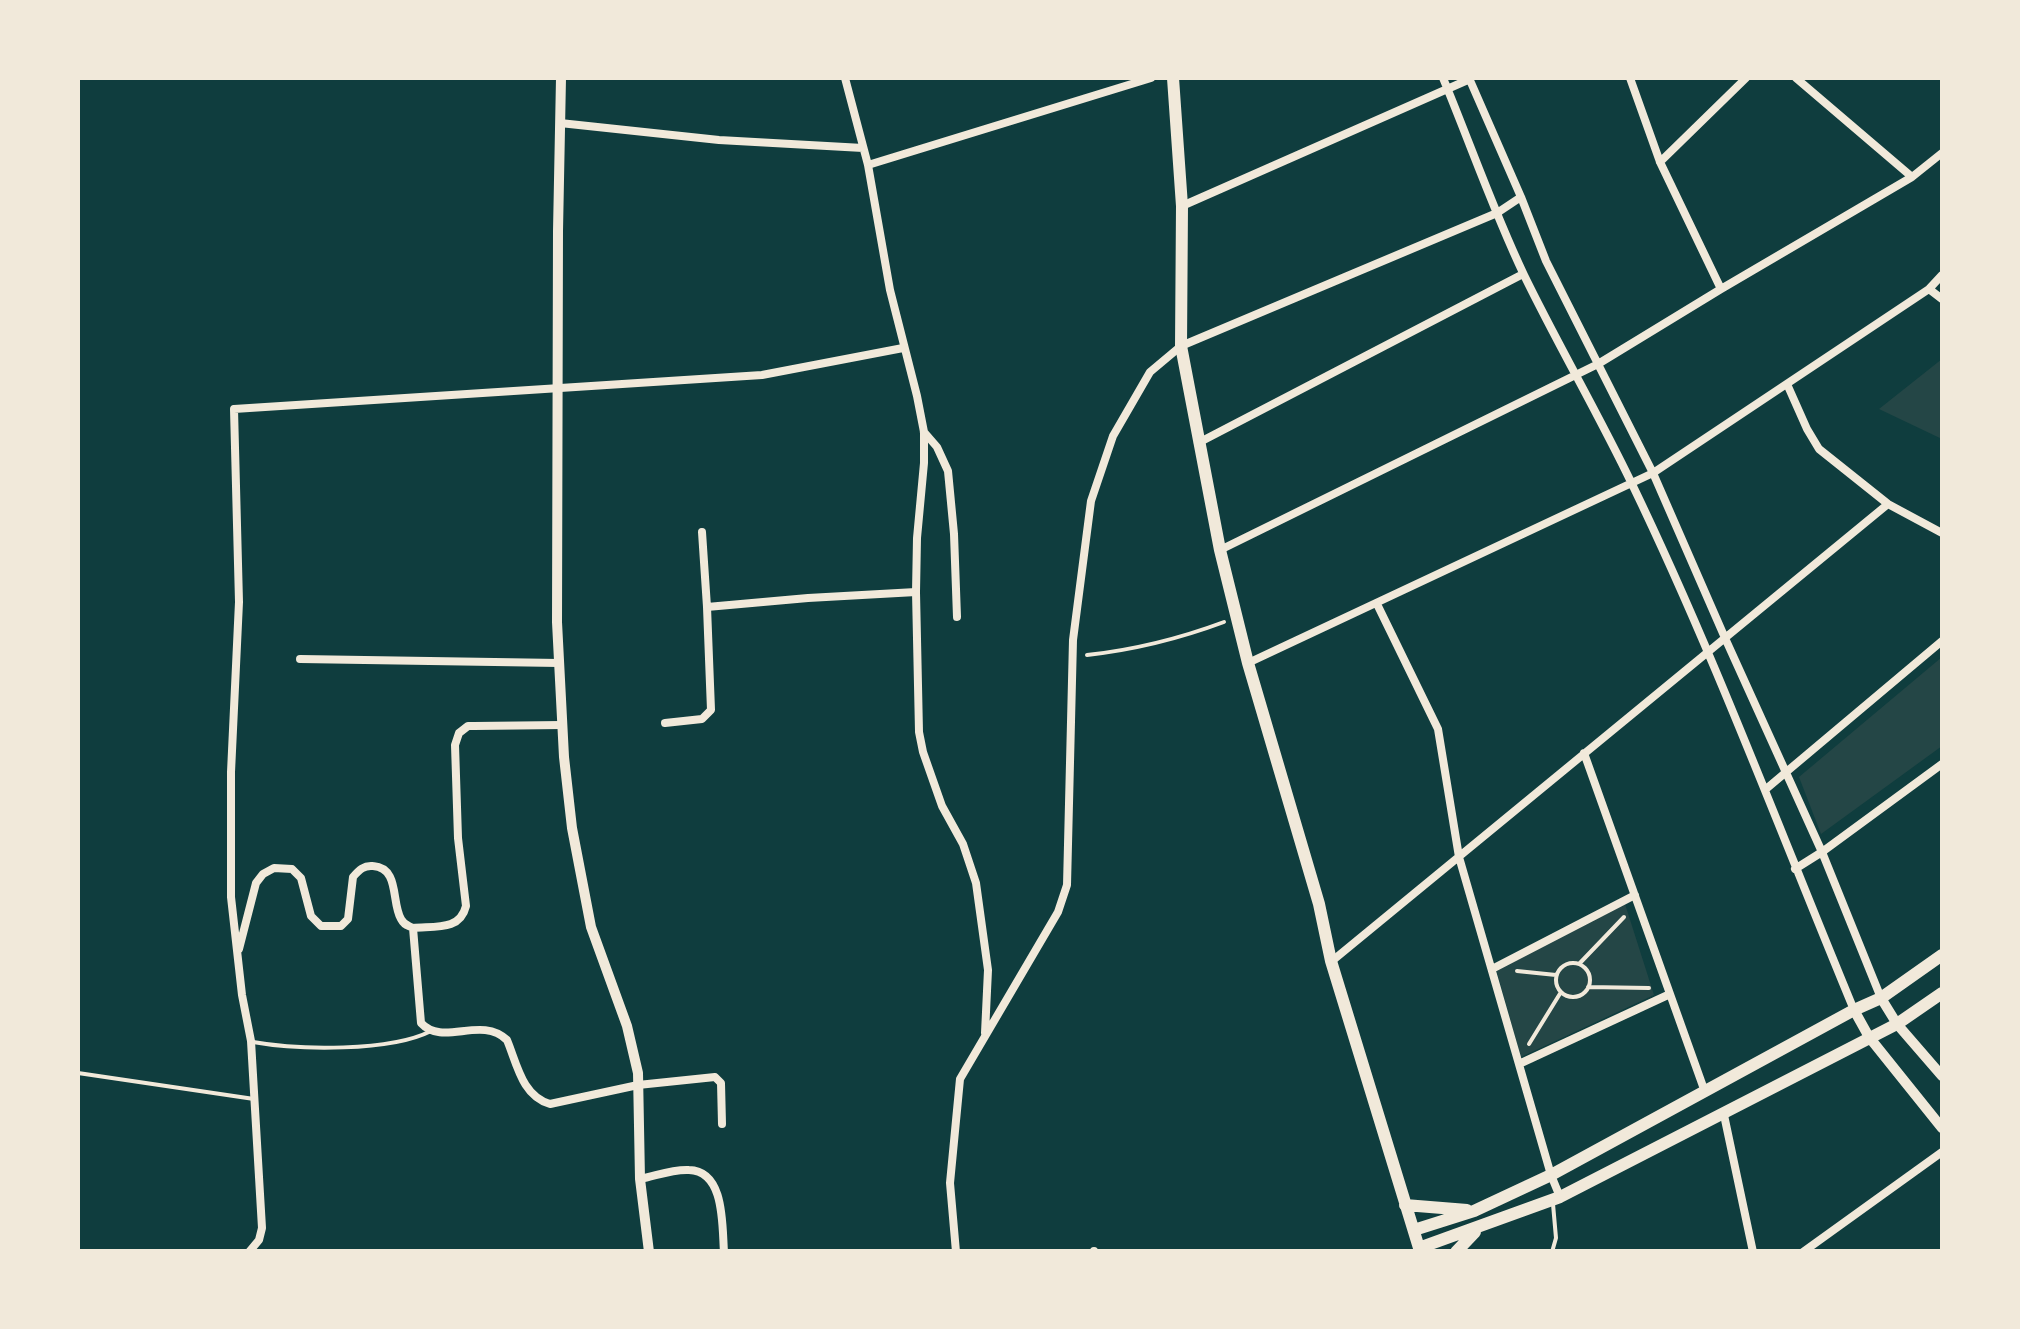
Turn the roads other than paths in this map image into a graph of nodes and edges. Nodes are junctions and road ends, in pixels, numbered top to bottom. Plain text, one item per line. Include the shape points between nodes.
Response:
1 (561, 78) edge
2 (845, 78) edge
3 (1151, 78) edge
4 (1173, 78) edge
5 (1443, 78) edge
6 (1470, 78) edge
7 (1630, 78) edge
8 (1746, 78) edge
9 (1796, 78) edge
10 (1448, 89) junction
11 (560, 123) junction
12 (863, 148) junction
13 (1942, 153) edge
14 (1660, 162) junction
15 (868, 164) junction
16 (1912, 178) junction
17 (1521, 197) junction
18 (1182, 206) junction
19 (1496, 213) junction
20 (1524, 274) junction
21 (1942, 275) edge
22 (1721, 289) junction
23 (1929, 289) junction
24 (1942, 300) edge
25 (1181, 346) junction
26 (904, 348) junction
27 (1598, 364) junction
28 (1576, 376) junction
29 (1787, 384) junction
30 (560, 387) junction
31 (924, 432) junction
32 (1198, 443) junction
33 (1653, 472) junction
34 (1632, 484) junction
35 (1888, 504) junction
36 (702, 532) dead end
37 (1942, 533) edge
38 (1220, 550) junction
39 (916, 592) junction
40 (1376, 604) junction
41 (708, 608) junction
42 (957, 617) dead end
43 (1725, 638) junction
44 (1942, 641) edge
45 (1708, 652) junction
46 (300, 659) dead end
47 (1248, 663) junction
48 (559, 664) junction
49 (665, 723) dead end
50 (562, 725) junction
51 (1584, 754) junction
52 (1942, 764) edge
53 (1786, 772) junction
54 (1766, 789) junction
55 (1822, 852) junction
56 (1459, 856) junction
57 (1795, 869) junction
58 (1636, 899) junction
59 (413, 928) junction
60 (239, 953) junction
61 (1942, 955) edge
62 (1332, 961) junction
63 (1492, 969) junction
64 (1669, 991) junction
65 (1942, 993) edge
66 (1880, 998) junction
67 (1854, 1010) junction
68 (1897, 1024) junction
69 (430, 1031) junction
70 (984, 1037) junction
71 (1869, 1037) junction
72 (250, 1041) junction
73 (1519, 1062) junction
74 (78, 1073) edge
75 (1942, 1076) edge
76 (638, 1085) junction
77 (1705, 1092) junction
78 (254, 1098) junction
79 (1724, 1114) junction
80 (722, 1124) dead end
81 (1942, 1128) edge
82 (1942, 1152) edge
83 (1551, 1175) junction
84 (640, 1180) junction
85 (1556, 1198) junction
86 (1405, 1206) junction
87 (1474, 1210) junction
88 (1480, 1227) junction
89 (1414, 1230) junction
90 (1420, 1250) edge
91 (249, 1252) edge
92 (650, 1252) edge
93 (724, 1252) edge
94 (956, 1252) edge
95 (1456, 1252) edge
96 (1552, 1252) edge
97 (1753, 1252) edge
98 (1803, 1252) edge

1 - 11 street
2 - 12 street
3 - 15 street
4 - 18 highway
5 - 10 street
6 - 10 street
6 - 17 street
7 - 14 street
8 - 14 street
9 - 16 street
10 - 18 street
10 - 19 street
11 - 12 street
11 - 30 street
12 - 15 street
13 - 16 street
14 - 22 street
15 - 26 street
16 - 22 street
17 - 19 street
17 - 27 street
18 - 25 highway
19 - 20 street
19 - 25 street
20 - 28 street
20 - 32 street
21 - 23 street
22 - 27 street
23 - 24 street
23 - 29 street
25 - 32 highway
25 - 70 street via 1150,372 1113,436 1092,501 1073,640 1067,884 1058,912
26 - 30 street via 762,375
26 - 31 street
27 - 28 street
27 - 33 street
28 - 34 street
28 - 38 street
29 - 33 street
29 - 35 street via 1819,450
30 - 48 street
30 - 60 street via 234,410 239,602 231,897
31 - 39 street
31 - 42 street via 948,471
32 - 38 highway
33 - 34 street
33 - 43 street
34 - 40 street
34 - 45 street
35 - 37 street
35 - 43 street
36 - 41 street
38 - 47 highway
39 - 41 street
39 - 70 street via 918,732 976,883 988,970
40 - 47 street
40 - 56 street via 1438,730
41 - 49 street via 711,710 702,719
43 - 45 street
43 - 53 street
44 - 53 street
45 - 51 street
45 - 54 street
46 - 48 street
47 - 62 highway
48 - 50 street
50 - 59 street via 468,726 459,732 465,912 455,923
50 - 76 street via 591,927 628,1026
51 - 56 street
51 - 58 street
52 - 55 street
53 - 54 street
53 - 55 street
54 - 57 street
55 - 57 street
55 - 66 street
56 - 62 street
56 - 63 street
57 - 67 street
58 - 63 street
58 - 64 street
59 - 60 street via 400,917 392,879 378,867 353,876 348,919 332,927 314,920 301,878 280,868 256,884
59 - 69 street via 421,1023
60 - 72 street
61 - 66 highway
62 - 86 highway
63 - 73 street
64 - 73 street
64 - 77 street
65 - 68 highway
66 - 67 highway
66 - 68 street
67 - 71 street
67 - 77 highway
68 - 71 highway
68 - 75 street
69 - 72 lane via 349,1046
69 - 76 street via 502,1035 524,1084 544,1103
70 - 94 street via 960,1080 950,1183
71 - 79 highway
71 - 81 street
72 - 78 street
73 - 83 street
74 - 78 lane
76 - 80 street via 715,1078 721,1083
76 - 84 street
77 - 83 highway
78 - 91 street via 262,1228
79 - 85 highway
79 - 97 street
82 - 98 street
83 - 85 street
83 - 87 highway
84 - 92 street
84 - 93 street via 702,1172 719,1198
85 - 88 highway
85 - 96 lane
86 - 87 highway
86 - 89 highway
87 - 89 highway
88 - 90 highway
88 - 95 highway
89 - 90 highway

